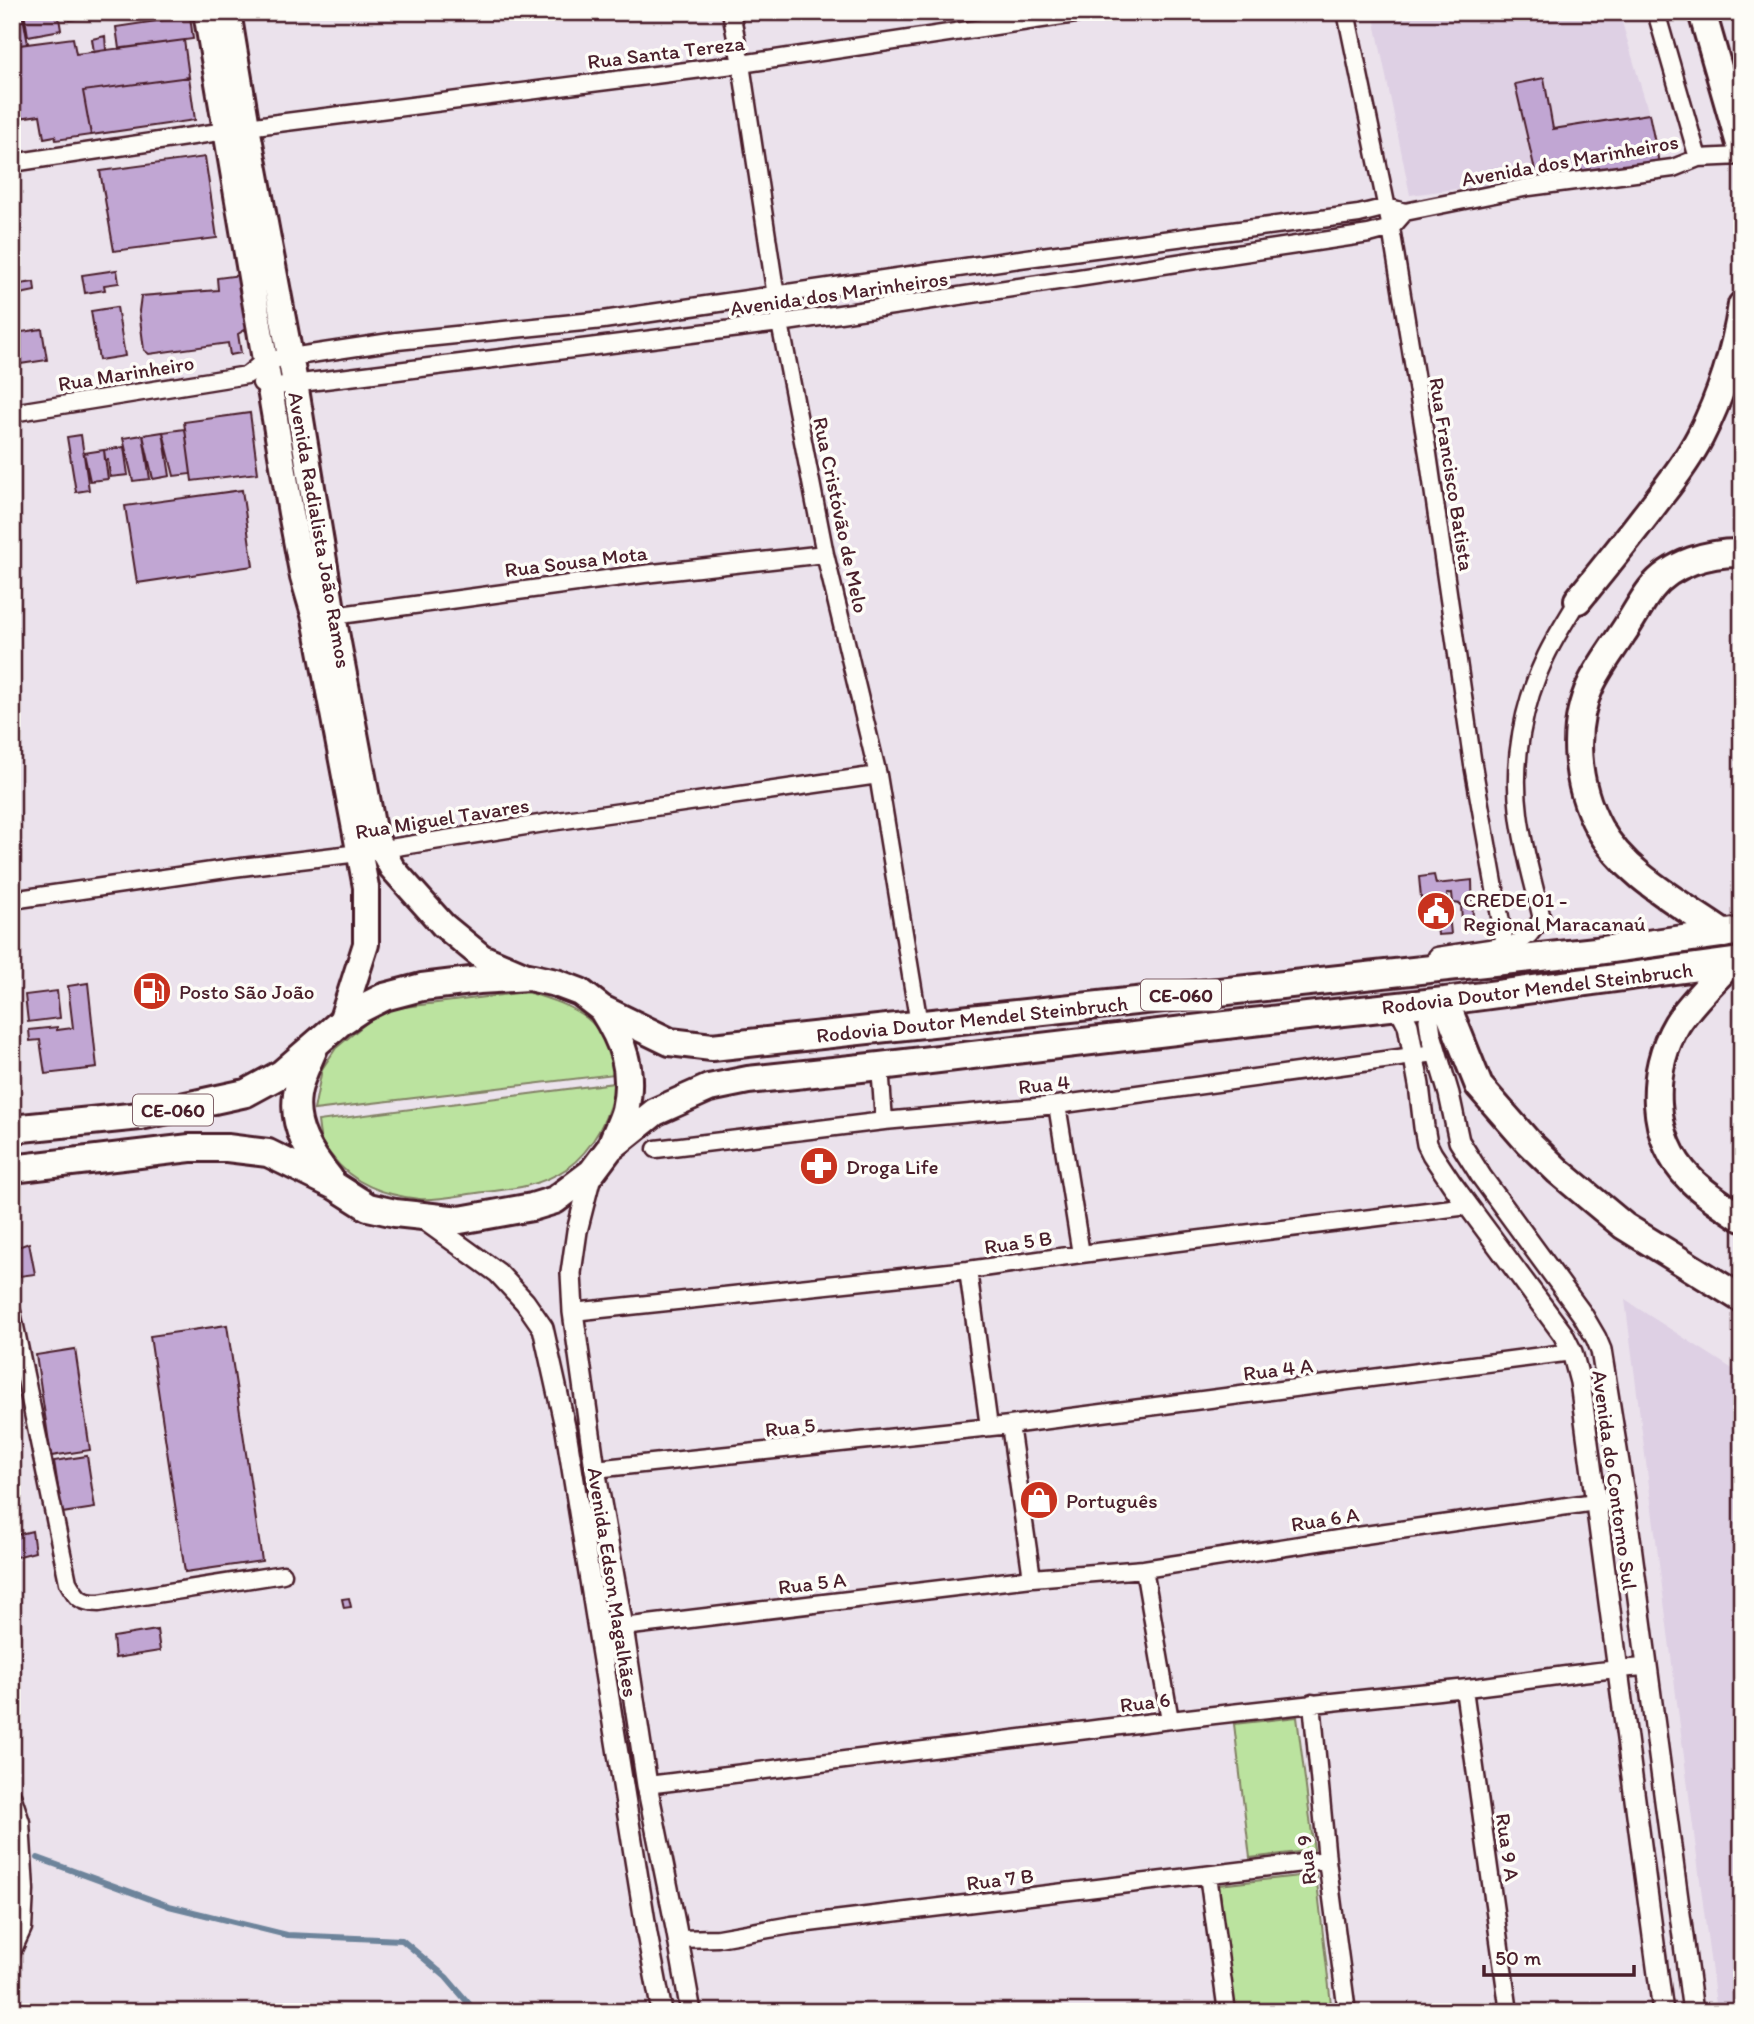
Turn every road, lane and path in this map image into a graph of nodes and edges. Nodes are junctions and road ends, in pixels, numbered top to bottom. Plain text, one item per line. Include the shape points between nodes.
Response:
1 (206, 12) edge
2 (228, 12) edge
3 (731, 12) edge
4 (1088, 12) edge
5 (1346, 12) edge
6 (1656, 12) edge
7 (1702, 12) edge
8 (741, 64) junction
9 (237, 129) junction
10 (1742, 151) edge
11 (1742, 156) edge
12 (1698, 158) junction
13 (12, 163) edge
14 (1387, 207) junction
15 (1405, 212) junction
16 (1391, 228) junction
17 (969, 267) junction
18 (776, 293) junction
19 (974, 295) junction
20 (1742, 305) edge
21 (603, 320) junction
22 (780, 323) junction
23 (397, 341) junction
24 (609, 345) junction
25 (289, 357) junction
26 (256, 368) junction
27 (402, 371) junction
28 (295, 383) junction
29 (269, 387) junction
30 (12, 412) edge
31 (1742, 553) edge
32 (825, 554) junction
33 (1578, 600) joint
34 (333, 616) junction
35 (878, 775) junction
36 (370, 851) junction
37 (12, 900) edge
38 (1733, 933) edge
39 (1510, 944) junction
40 (1736, 962) edge
41 (1393, 973) junction
42 (529, 977) junction
43 (1440, 1002) junction
44 (1391, 1007) junction
45 (602, 1009) junction
46 (341, 1022) junction
47 (919, 1024) junction
48 (317, 1043) junction
49 (1435, 1053) junction
50 (1414, 1057) junction
51 (880, 1066) junction
52 (1057, 1105) junction
53 (884, 1121) junction
54 (12, 1129) edge
55 (610, 1148) junction
56 (656, 1149) dead end
57 (12, 1169) edge
58 (592, 1172) junction
59 (335, 1186) junction
60 (1468, 1206) junction
61 (418, 1215) junction
62 (1742, 1218) edge
63 (1081, 1254) junction
64 (968, 1270) junction
65 (1742, 1299) edge
66 (573, 1311) junction
67 (12, 1312) edge
68 (1572, 1352) junction
69 (1010, 1425) junction
70 (989, 1427) junction
71 (595, 1469) junction
72 (1625, 1500) junction
73 (1595, 1503) junction
74 (1144, 1569) junction
75 (284, 1574) dead end
76 (1032, 1578) junction
77 (623, 1627) junction
78 (598, 1630) junction
79 (1648, 1667) junction
80 (1619, 1668) junction
81 (1464, 1689) junction
82 (1312, 1703) junction
83 (1170, 1720) junction
84 (647, 1785) junction
85 (12, 1795) edge
86 (1327, 1860) junction
87 (1208, 1875) junction
88 (647, 1934) junction
89 (678, 1939) junction
90 (12, 1952) edge
91 (662, 2012) edge
92 (691, 2012) edge
93 (1227, 2012) edge
94 (1347, 2012) edge
95 (1509, 2012) edge
96 (1663, 2012) edge
97 (1693, 2012) edge

1 - 9 main road, Avenida Radialista João Ramos
2 - 9 main road, Avenida Radialista João Ramos
3 - 8 street, Rua Cristóvão de Melo
4 - 8 street, Rua Santa Tereza
5 - 14 street, Rua Francisco Batista
6 - 12 street
7 - 10 highway
8 - 9 street, Rua Santa Tereza
8 - 18 street, Rua Cristóvão de Melo
9 - 13 street, Rua Santa Tereza
9 - 25 main road, Avenida Radialista João Ramos
9 - 26 main road, Avenida Radialista João Ramos
11 - 12 street, Avenida dos Marinheiros
12 - 15 street, Avenida dos Marinheiros via 1673,168 1529,187
14 - 15 street, Avenida dos Marinheiros
14 - 16 street, Rua Francisco Batista
14 - 17 street, Avenida dos Marinheiros
15 - 16 street
16 - 19 street, Avenida dos Marinheiros
16 - 39 street, Rua Francisco Batista via 1473,765
17 - 18 street, Avenida dos Marinheiros
17 - 19 street
18 - 21 street, Avenida dos Marinheiros
18 - 22 street, Rua Cristóvão de Melo
19 - 22 street, Avenida dos Marinheiros
20 - 33 highway via 1725,380 1699,440
21 - 23 street, Avenida dos Marinheiros
21 - 24 street
22 - 24 street, Avenida dos Marinheiros
22 - 32 street, Rua Cristóvão de Melo
23 - 25 street, Avenida dos Marinheiros
23 - 27 street
24 - 27 street, Avenida dos Marinheiros
25 - 26 street, Avenida dos Marinheiros
25 - 28 main road, Avenida Radialista João Ramos
26 - 29 main road, Avenida Radialista João Ramos
26 - 30 street, Rua Marinheiro
27 - 28 street, Avenida dos Marinheiros
28 - 29 street, Avenida dos Marinheiros
28 - 34 main road, Avenida Radialista João Ramos
29 - 36 main road, Avenida Radialista João Ramos via 303,577
31 - 38 highway via 1696,559 1652,588 1591,684 1578,746 1587,798 1612,847 1643,878
32 - 34 street, Rua Sousa Mota via 644,573
32 - 35 street, Rua Cristóvão de Melo
33 - 39 street via 1534,685 1521,739 1519,814 1542,919 1529,935
34 - 36 main road, Avenida Radialista João Ramos via 374,835
35 - 36 street, Rua Miguel Tavares
35 - 47 street, Rua Cristóvão de Melo
36 - 37 street, Rua Miguel Tavares
36 - 42 main road, Avenida Radialista João Ramos via 481,957
36 - 46 main road, Avenida Radialista João Ramos via 366,944
38 - 41 highway, Rodovia Doutor Mendel Steinbruch / CE-060
39 - 41 street via 1401,960
40 - 43 highway, Rodovia Doutor Mendel Steinbruch / CE-060
40 - 62 highway via 1671,1035 1660,1068 1658,1102 1664,1136 1690,1180
41 - 47 highway, Rodovia Doutor Mendel Steinbruch / CE-060
42 - 45 highway, Rodovia Doutor Mendel Steinbruch / CE-060 via 580,992
42 - 46 highway, Rodovia Doutor Mendel Steinbruch / CE-060 via 422,987 384,997
43 - 44 highway, Rodovia Doutor Mendel Steinbruch / CE-060
43 - 49 street, Avenida do Contorno Sul via 1429,1020
43 - 65 highway via 1479,1086 1528,1142 1625,1226
44 - 50 street, Avenida do Contorno Sul via 1406,1019
44 - 51 highway, Rodovia Doutor Mendel Steinbruch / CE-060
45 - 47 highway, Rodovia Doutor Mendel Steinbruch / CE-060 via 670,1042 712,1047
45 - 55 highway via 619,1036 629,1078 625,1111
46 - 48 highway, Rodovia Doutor Mendel Steinbruch / CE-060
48 - 54 highway, CE-060 via 281,1074 246,1093 140,1116
48 - 59 highway via 297,1095 297,1117 307,1150
49 - 50 street, Rua 4
49 - 72 street, Avenida do Contorno Sul via 1465,1153 1596,1338
50 - 52 street, Rua 4
50 - 60 street, Avenida do Contorno Sul via 1427,1144
51 - 53 street
51 - 55 highway, Rodovia Doutor Mendel Steinbruch / CE-060 via 709,1088 655,1112
52 - 53 street, Rua 4
52 - 63 street
53 - 56 street, Rua 4
55 - 58 highway, Rodovia Doutor Mendel Steinbruch / CE-060
57 - 59 highway, CE-060 via 190,1148 227,1148 268,1153
58 - 61 highway, Rodovia Doutor Mendel Steinbruch / CE-060 via 555,1200 532,1207 460,1220
58 - 66 street, Avenida Edson Magalhães via 571,1273
59 - 61 highway, Rodovia Doutor Mendel Steinbruch / CE-060 via 368,1207
60 - 63 street, Rua 5 B
60 - 68 street, Avenida do Contorno Sul via 1549,1313
61 - 78 street, Avenida Edson Magalhães via 498,1273 542,1328 566,1431
63 - 64 street, Rua 5 B
64 - 66 street, Rua 5 B
64 - 70 street
66 - 71 street, Avenida Edson Magalhães
67 - 75 street via 68,1582 75,1596 86,1603 99,1602
68 - 69 street, Rua 4 A
68 - 73 street, Avenida do Contorno Sul
69 - 70 street, Rua 4 A
69 - 76 street
70 - 71 street, Rua 5
71 - 77 street, Avenida Edson Magalhães
72 - 73 street, Rua 6 A
72 - 79 street, Avenida do Contorno Sul
73 - 74 street, Rua 6 A
73 - 80 street, Avenida do Contorno Sul
74 - 76 street, Rua 6 A
74 - 83 street
76 - 77 street, Rua 5 A
77 - 78 street, Rua 5 A
77 - 84 street, Avenida Edson Magalhães
78 - 88 street, Avenida Edson Magalhães
79 - 80 street, Rua 6
79 - 97 street, Avenida do Contorno Sul
80 - 81 street, Rua 6
80 - 96 street, Avenida do Contorno Sul
81 - 82 street, Rua 6
81 - 95 street, Rua 9 A
82 - 83 street, Rua 6
82 - 86 street, Rua 9
83 - 84 street, Rua 6
84 - 89 street, Avenida Edson Magalhães
85 - 90 street via 20,1822 25,1890 23,1928
86 - 87 street, Rua 7 B
86 - 94 street, Rua 9
87 - 89 street, Rua 7 B via 718,1938
87 - 93 street
88 - 89 street
88 - 91 street, Avenida Edson Magalhães
89 - 92 street, Avenida Edson Magalhães

